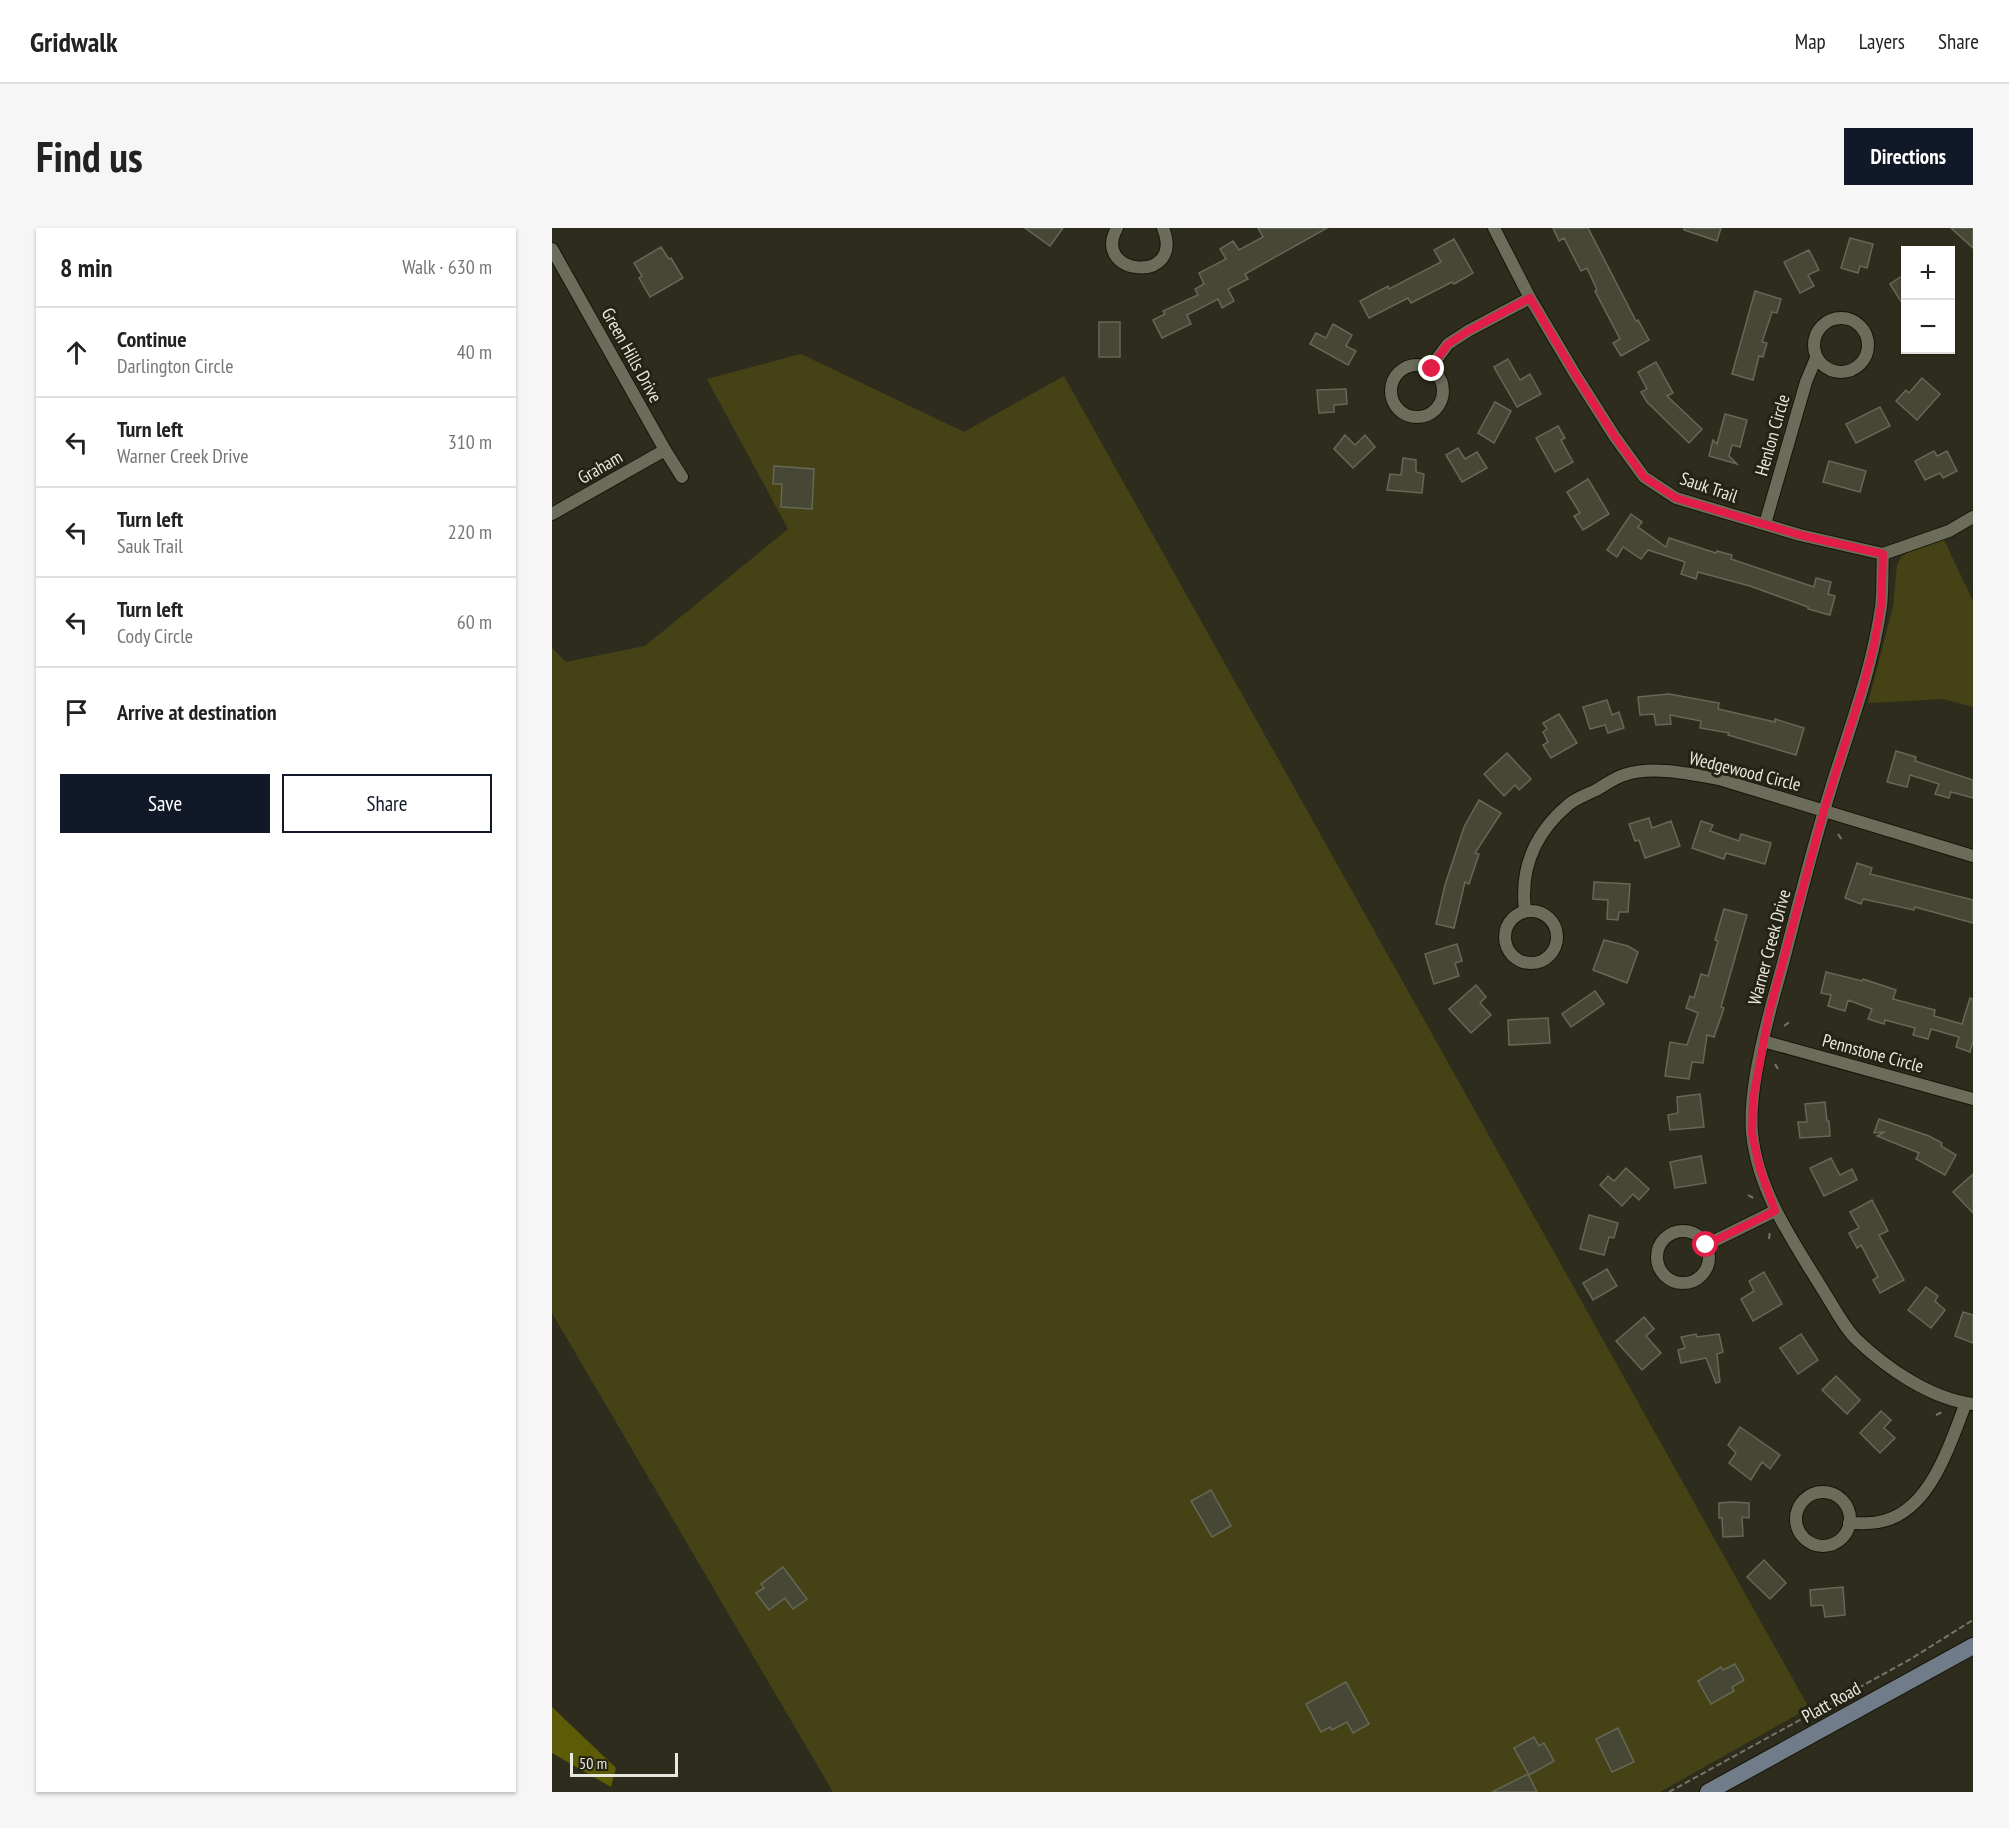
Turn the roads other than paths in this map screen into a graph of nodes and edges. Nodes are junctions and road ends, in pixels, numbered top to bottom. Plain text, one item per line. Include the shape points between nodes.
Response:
1 (1117, 228) edge
2 (1164, 228) edge
3 (1494, 228) edge
4 (552, 249) edge
5 (1530, 298) junction
6 (1816, 358) junction
7 (1430, 368) junction
8 (665, 450) junction
9 (682, 477) dead end
10 (552, 514) edge
11 (1973, 517) edge
12 (1765, 524) junction
13 (1883, 554) junction
14 (1824, 810) junction
15 (1973, 856) edge
16 (1525, 910) junction
17 (1763, 1041) junction
18 (1973, 1099) edge
19 (1775, 1211) junction
20 (1706, 1245) junction
21 (1970, 1403) edge
22 (1850, 1523) junction
23 (1973, 1646) edge
24 (1708, 1792) edge

1 - 2 street via 1113,241 1119,259 1144,269 1164,254
3 - 5 street, Sauk Trail
4 - 8 street, Green Hills Drive
5 - 7 street via 1448,344
5 - 12 street, Sauk Trail via 1603,419 1644,477 1676,498
6 - 6 street, Henlon Circle via 1822,366 1840,373 1858,367 1869,344 1863,328 1849,319 1832,319 1817,330
6 - 12 street, Henlon Circle
7 - 7 street via 1409,366 1395,377 1394,402 1406,414 1430,413 1441,401 1442,381
8 - 9 street, Green Hills Drive
8 - 10 street, Graham
11 - 13 street via 1949,531
12 - 13 street, Sauk Trail
13 - 14 street, Warner Creek Drive via 1881,606 1874,645
14 - 15 street, Wedgewood Circle
14 - 16 street, Wedgewood Circle via 1691,774 1623,775 1569,805 1537,842 1526,867
14 - 17 street, Warner Creek Drive
16 - 16 street via 1508,922 1505,942 1516,959 1536,963 1553,951 1557,931 1545,914
17 - 18 street, Pennstone Circle
17 - 19 street, Warner Creek Drive via 1753,1099 1752,1134
19 - 20 street
19 - 21 street, Warner Creek Drive via 1855,1338 1923,1388
20 - 20 street via 1684,1231 1667,1236 1658,1250 1662,1274 1676,1282 1700,1277 1708,1262
21 - 22 street via 1933,1481 1907,1511 1879,1522
22 - 22 street via 1844,1502 1822,1491 1799,1504 1795,1522 1804,1539 1821,1546 1839,1541
23 - 24 main road, Platt Road

